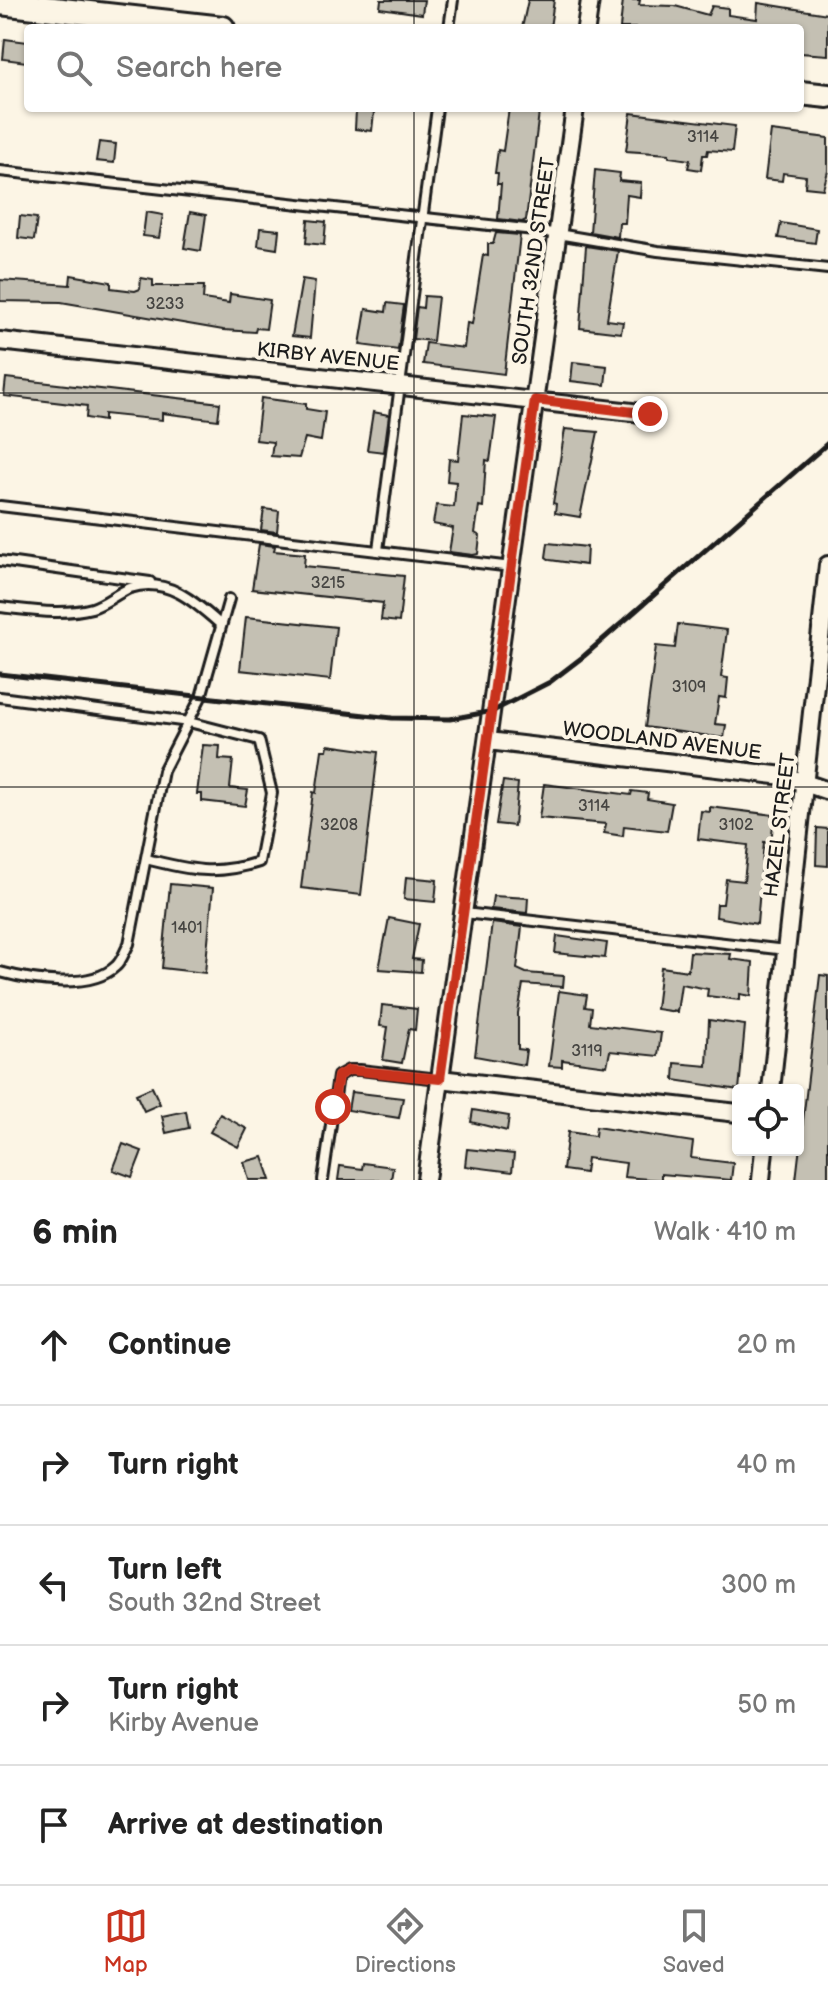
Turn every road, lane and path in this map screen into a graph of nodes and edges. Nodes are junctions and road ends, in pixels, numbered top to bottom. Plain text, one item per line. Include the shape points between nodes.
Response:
1 (453, 0) edge
2 (590, 0) edge
3 (0, 3) edge
4 (187, 24) edge
5 (450, 24) edge
6 (587, 24) edge
7 (804, 93) edge
8 (828, 96) edge
9 (436, 112) edge
10 (574, 112) edge
11 (0, 171) edge
12 (423, 218) junction
13 (558, 236) junction
14 (828, 269) edge
15 (0, 341) edge
16 (399, 385) junction
17 (535, 400) junction
18 (650, 414) dead end
19 (0, 506) edge
20 (378, 550) junction
21 (0, 561) edge
22 (828, 565) edge
23 (512, 567) junction
24 (153, 583) junction
25 (229, 599) dead end
26 (0, 607) edge
27 (221, 625) junction
28 (0, 697) edge
29 (189, 722) junction
30 (488, 741) junction
31 (805, 783) junction
32 (828, 791) edge
33 (146, 859) junction
34 (464, 913) junction
35 (786, 950) junction
36 (0, 972) edge
37 (440, 1079) junction
38 (772, 1084) edge
39 (732, 1112) edge
40 (763, 1156) edge
41 (323, 1180) edge
42 (426, 1180) edge
43 (761, 1180) edge

1 - 5 lane
2 - 6 street
3 - 4 main road
7 - 8 main road
9 - 12 lane
10 - 13 street, SOUTH 32ND STREET
11 - 12 lane
12 - 13 lane
12 - 16 lane
13 - 14 lane
13 - 17 street, SOUTH 32ND STREET
15 - 16 street, KIRBY AVENUE
16 - 17 street, KIRBY AVENUE
16 - 20 lane
17 - 18 street, KIRBY AVENUE
17 - 23 street, SOUTH 32ND STREET
19 - 20 lane
20 - 23 lane
21 - 24 lane
22 - 31 street, HAZEL STREET
23 - 30 street, SOUTH 32ND STREET
24 - 26 lane via 72,611
24 - 27 lane via 191,598
25 - 27 lane
27 - 29 lane
28 - 29 lane
29 - 33 lane via 163,771
29 - 33 lane via 259,740 272,793 259,862 229,872
30 - 31 street, WOODLAND AVENUE via 784,776
30 - 34 street, SOUTH 32ND STREET
31 - 32 street, WOODLAND AVENUE
31 - 35 street, HAZEL STREET
33 - 36 lane via 129,944 116,966 60,982
34 - 35 lane
34 - 37 street, SOUTH 32ND STREET
35 - 38 street, HAZEL STREET
37 - 39 street
37 - 41 lane via 343,1072 336,1084
37 - 42 street, SOUTH 32ND STREET
40 - 43 street

